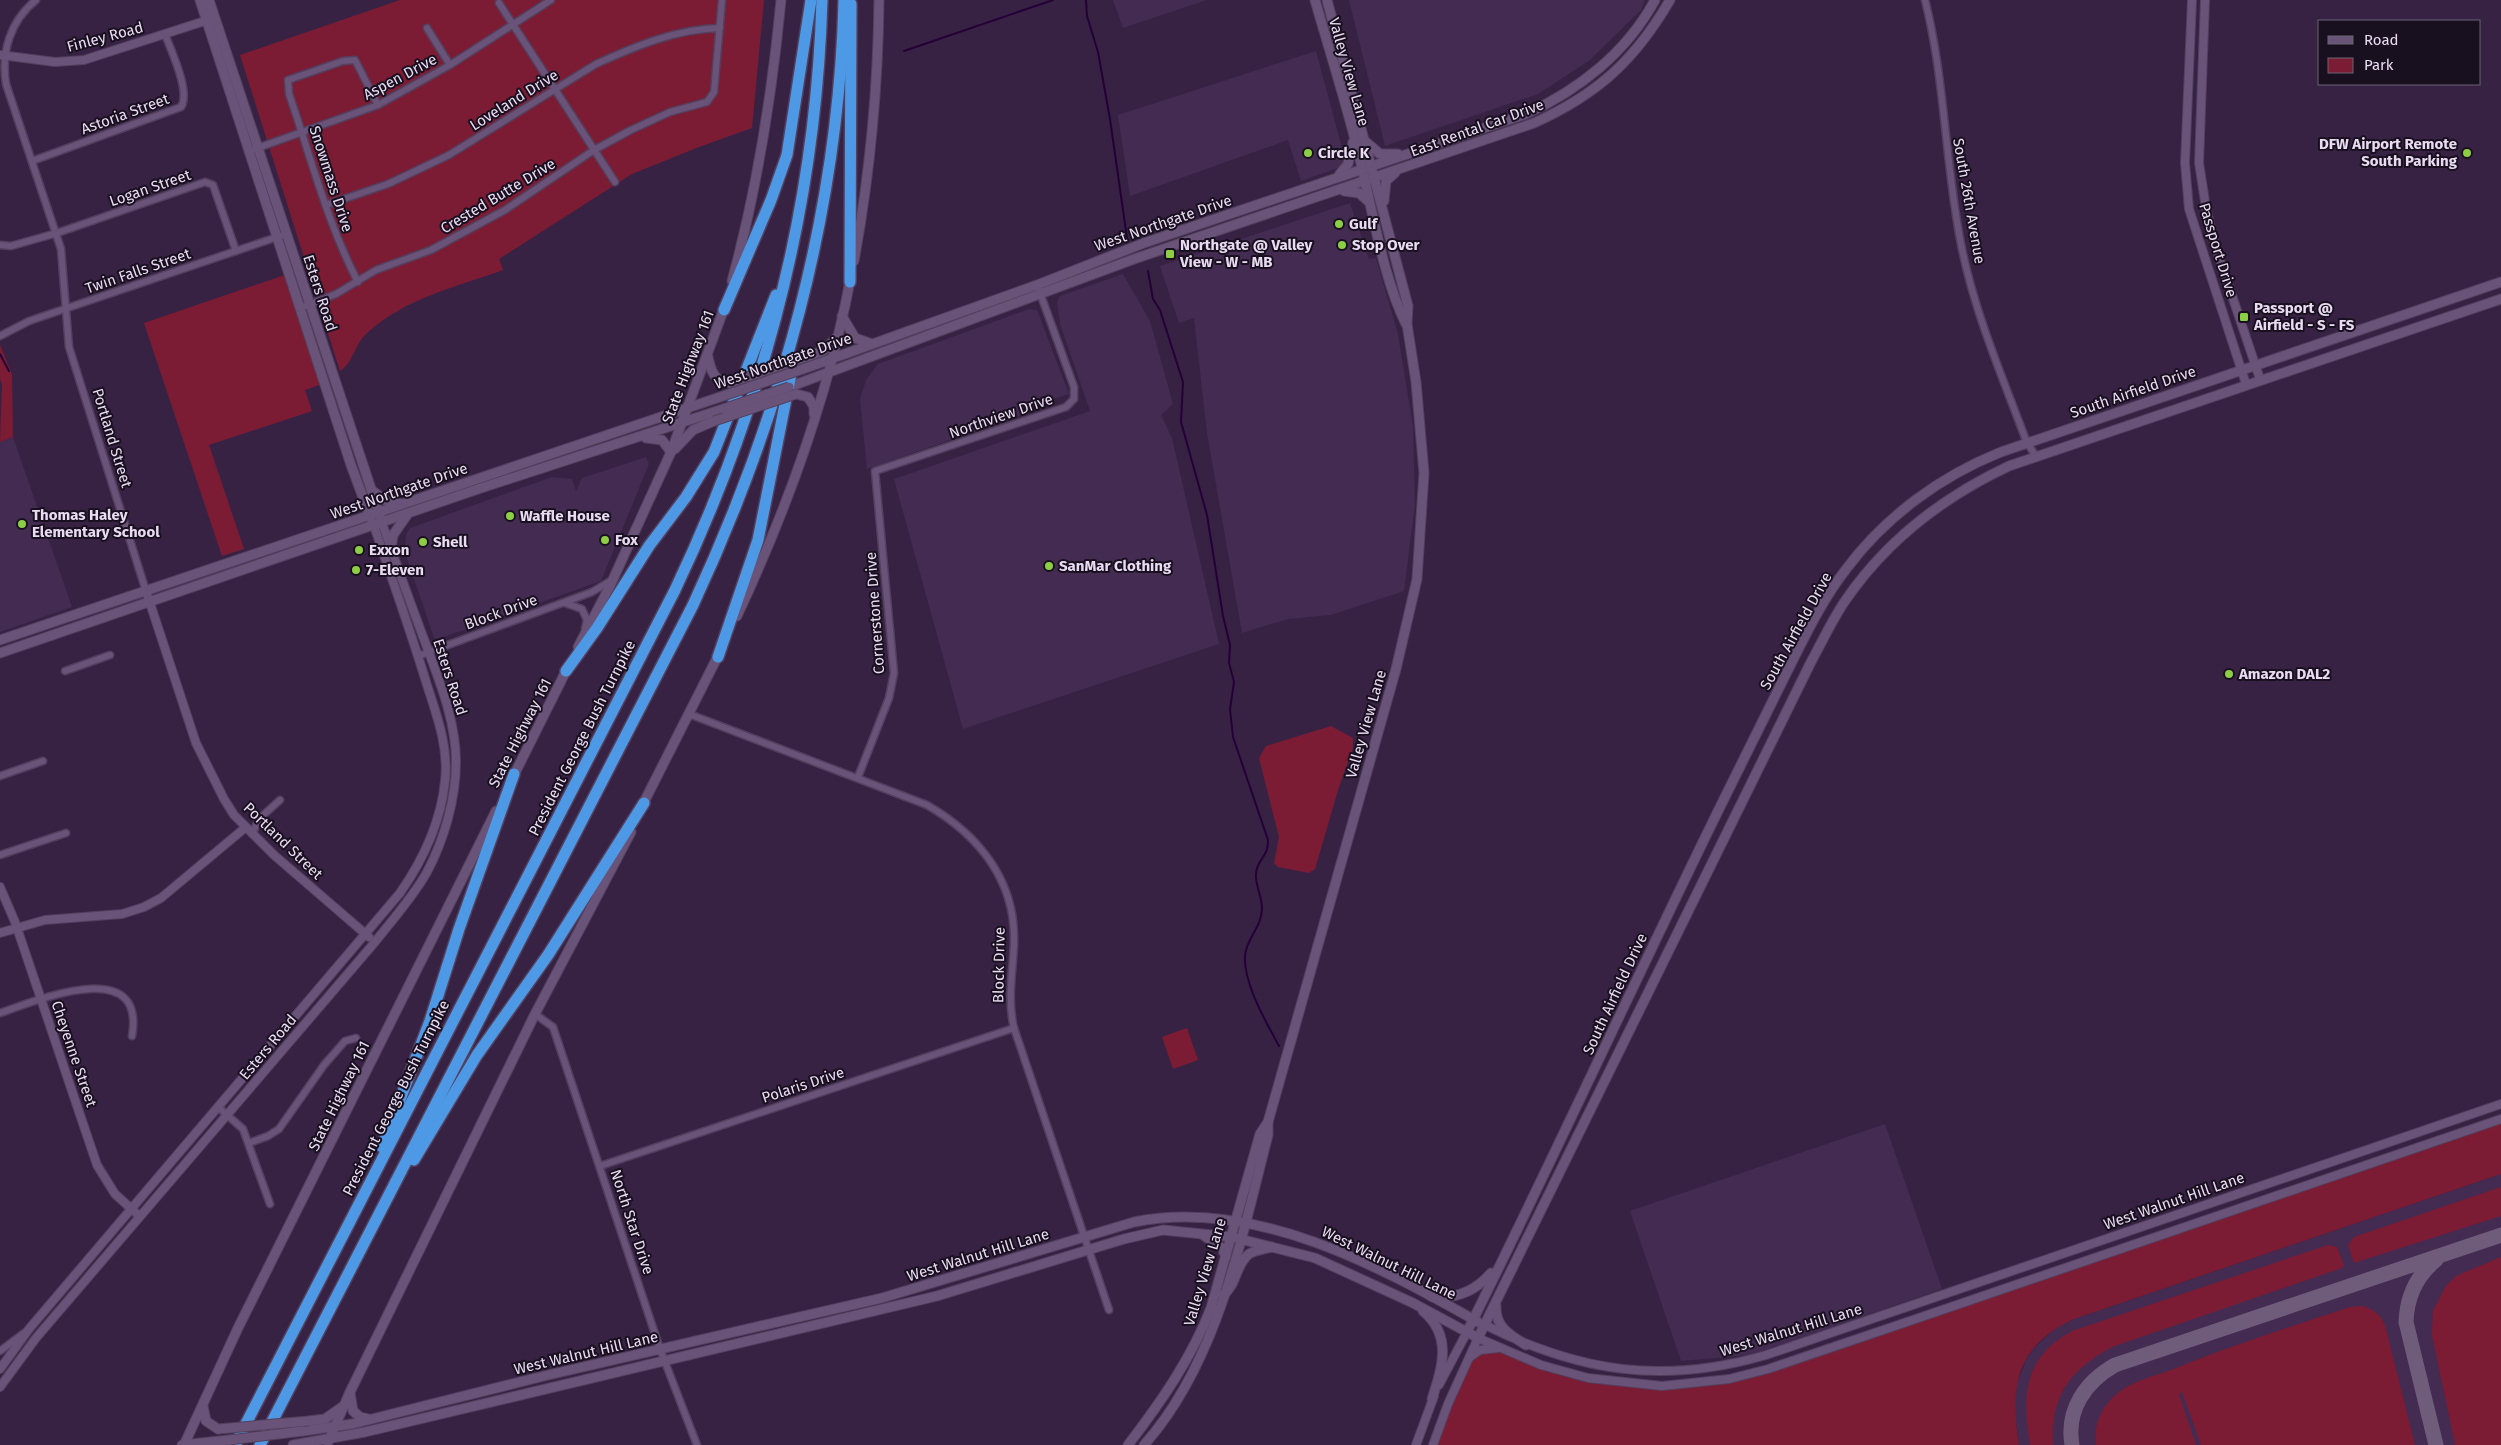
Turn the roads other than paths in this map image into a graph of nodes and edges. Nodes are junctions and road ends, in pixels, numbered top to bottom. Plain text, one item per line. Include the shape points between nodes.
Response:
1 (200, 0) edge
2 (209, 0) edge
3 (551, 0) edge
4 (722, 0) edge
5 (781, 0) edge
6 (811, 0) edge
7 (822, 0) edge
8 (844, 0) edge
9 (851, 0) edge
10 (879, 0) edge
11 (1315, 0) edge
12 (1327, 0) edge
13 (1655, 0) edge
14 (1670, 0) edge
15 (1925, 0) edge
16 (2192, 0) edge
17 (2205, 0) edge
18 (33, 1) edge
19 (499, 2) dead end
20 (211, 19) junction
21 (513, 24) junction
22 (427, 28) dead end
23 (720, 28) junction
24 (165, 34) junction
25 (2, 55) edge
26 (450, 65) junction
27 (554, 89) junction
28 (1551, 102) junction
29 (378, 105) junction
30 (1556, 113) junction
31 (303, 133) junction
32 (1354, 140) junction
33 (1365, 141) junction
34 (259, 148) junction
35 (594, 150) junction
36 (249, 151) junction
37 (1406, 154) junction
38 (32, 161) junction
39 (1372, 165) junction
40 (1362, 169) junction
41 (1397, 171) junction
42 (1336, 177) junction
43 (1375, 179) junction
44 (614, 182) dead end
45 (1366, 182) junction
46 (1322, 195) junction
47 (1369, 202) junction
48 (326, 206) junction
49 (1384, 214) junction
50 (1203, 223) junction
51 (57, 232) junction
52 (1207, 234) junction
53 (282, 236) junction
54 (0, 245) edge
55 (236, 251) junction
56 (2217, 251) junction
57 (2204, 256) junction
58 (789, 262) junction
59 (358, 282) junction
60 (850, 282) junction
61 (2501, 282) edge
62 (1038, 289) junction
63 (2501, 299) edge
64 (304, 306) junction
65 (800, 308) junction
66 (65, 309) junction
67 (724, 310) junction
68 (2406, 313) junction
69 (842, 316) junction
70 (1407, 324) junction
71 (2412, 329) junction
72 (0, 336) edge
73 (838, 336) junction
74 (873, 344) junction
75 (708, 357) junction
76 (833, 359) junction
77 (2257, 365) junction
78 (2242, 369) junction
79 (829, 373) junction
80 (2260, 380) junction
81 (2246, 384) junction
82 (689, 408) junction
83 (814, 419) junction
84 (682, 422) junction
85 (637, 438) junction
86 (2027, 443) junction
87 (671, 452) junction
88 (2036, 456) junction
89 (875, 471) joint
90 (475, 480) junction
91 (370, 488) junction
92 (478, 489) junction
93 (402, 504) junction
94 (374, 513) junction
95 (408, 514) junction
96 (378, 525) junction
97 (391, 550) junction
98 (255, 554) junction
99 (262, 564) junction
100 (614, 578) junction
101 (146, 591) junction
102 (150, 603) junction
103 (563, 603) junction
104 (50, 623) junction
105 (54, 635) junction
106 (584, 637) junction
107 (0, 640) edge
108 (428, 652) junction
109 (0, 653) edge
110 (110, 655) dead end
111 (418, 656) junction
112 (718, 657) junction
113 (566, 670) junction
114 (65, 671) dead end
115 (1774, 698) junction
116 (1790, 705) junction
117 (688, 714) junction
118 (43, 761) dead end
119 (514, 774) junction
120 (0, 776) edge
121 (858, 777) junction
122 (445, 782) junction
123 (455, 782) junction
124 (280, 800) dead end
125 (644, 803) junction
126 (246, 827) junction
127 (66, 833) dead end
128 (252, 834) junction
129 (0, 855) edge
130 (0, 888) edge
131 (17, 928) junction
132 (0, 933) edge
133 (366, 934) junction
134 (375, 942) junction
135 (41, 999) junction
136 (0, 1013) edge
137 (535, 1014) junction
138 (1014, 1028) junction
139 (132, 1036) dead end
140 (356, 1038) dead end
141 (2501, 1104) edge
142 (218, 1107) junction
143 (228, 1115) junction
144 (2501, 1120) edge
145 (1268, 1122) junction
146 (249, 1143) junction
147 (600, 1166) junction
148 (368, 1185) junction
149 (2264, 1186) junction
150 (388, 1196) junction
151 (2269, 1198) junction
152 (1241, 1202) junction
153 (270, 1204) dead end
154 (133, 1209) junction
155 (141, 1218) junction
156 (1214, 1219) junction
157 (1235, 1222) junction
158 (1245, 1224) junction
159 (1188, 1231) junction
160 (1085, 1237) junction
161 (1232, 1237) junction
162 (1241, 1239) junction
163 (1274, 1246) junction
164 (1089, 1249) junction
165 (1226, 1257) junction
166 (1499, 1264) junction
167 (71, 1281) junction
168 (79, 1288) junction
169 (887, 1296) junction
170 (1223, 1296) junction
171 (1429, 1296) junction
172 (1414, 1303) junction
173 (1496, 1306) junction
174 (890, 1307) junction
175 (1109, 1310) dead end
176 (1896, 1310) junction
177 (1473, 1319) junction
178 (786, 1320) junction
179 (1901, 1324) junction
180 (1485, 1325) junction
181 (30, 1329) junction
182 (789, 1332) junction
183 (1467, 1332) junction
184 (1478, 1338) junction
185 (1526, 1345) junction
186 (1501, 1348) junction
187 (660, 1349) junction
188 (0, 1351) edge
189 (1470, 1357) junction
190 (665, 1362) junction
191 (0, 1369) edge
192 (1700, 1370) junction
193 (1702, 1383) junction
194 (1, 1384) edge
195 (350, 1392) junction
196 (1432, 1399) junction
197 (440, 1403) junction
198 (203, 1406) junction
199 (344, 1406) junction
200 (442, 1414) junction
201 (370, 1419) junction
202 (336, 1427) junction
203 (328, 1443) edge
204 (183, 1445) edge
205 (235, 1445) edge
206 (260, 1445) edge
207 (295, 1445) edge
208 (697, 1445) edge
209 (1128, 1445) edge
210 (1144, 1445) edge
211 (1416, 1445) edge
212 (1433, 1445) edge

1 - 20 main road, Esters Road
2 - 20 main road, Esters Road
3 - 21 street, Aspen Drive
4 - 23 street
5 - 67 main road, State Highway 161 via 769,107 748,222
6 - 67 highway via 787,155
7 - 58 highway, President George Bush Turnpike via 811,146
8 - 65 highway via 830,154
9 - 60 highway
10 - 60 main road via 874,121 866,196
11 - 32 main road, Valley View Lane
12 - 33 main road, Valley View Lane
13 - 28 main road, East Rental Car Drive via 1611,59
14 - 30 main road, East Rental Car Drive via 1638,49 1620,67 1590,93
15 - 86 street, South 26th Avenue via 1934,34 1961,246 1981,316
16 - 57 street, Passport Drive via 2184,163 2189,209
17 - 56 street, Passport Drive via 2198,157
18 - 25 street, Portland Street via 14,26
19 - 21 street
20 - 24 street, Finley Road
20 - 34 main road, Esters Road
20 - 36 main road, Esters Road
21 - 26 street, Aspen Drive
21 - 27 street
22 - 26 street
23 - 27 street, Loveland Drive via 697,29 646,43 596,64
23 - 35 street, Crested Butte Drive via 714,92 707,102 670,112
24 - 25 street, Finley Road via 84,60 66,62
24 - 38 street, Astoria Street via 184,90 181,107
25 - 38 street, Portland Street via 6,84
26 - 29 street, Aspen Drive
27 - 35 street
27 - 48 street, Loveland Drive via 450,155 388,184
28 - 30 main road
28 - 37 main road, East Rental Car Drive via 1526,114
29 - 31 street, Aspen Drive
29 - 31 street, Snowmass Drive via 355,60 288,80 289,94
30 - 41 main road, East Rental Car Drive via 1534,124
31 - 34 street, Aspen Drive
31 - 48 street, Snowmass Drive
32 - 40 main road, Valley View Lane
32 - 42 main road via 1348,164
33 - 37 main road via 1380,154
33 - 39 main road, Valley View Lane
34 - 36 street, Aspen Drive
34 - 53 main road, Esters Road
35 - 44 street
35 - 59 street, Crested Butte Drive via 477,226 431,250 376,270
36 - 53 main road, Esters Road
37 - 39 main road, East Rental Car Drive
38 - 51 street, Portland Street
39 - 40 main road, West Northgate Drive
39 - 43 main road, Valley View Lane
40 - 42 main road, West Northgate Drive
40 - 45 main road, Valley View Lane
41 - 43 main road, East Rental Car Drive
41 - 49 main road via 1385,186
42 - 50 main road, West Northgate Drive
43 - 45 main road, East Rental Car Drive
43 - 49 main road, Valley View Lane
45 - 46 main road, West Northgate Drive
45 - 47 main road, Valley View Lane
46 - 47 main road via 1354,191
46 - 52 main road, West Northgate Drive
47 - 70 main road, Valley View Lane via 1398,307
48 - 59 street, Snowmass Drive via 342,252
49 - 70 main road, Valley View Lane via 1408,306
50 - 52 main road
50 - 62 main road, West Northgate Drive via 1103,258
51 - 54 street via 11,246
51 - 55 street, Logan Street via 210,182
51 - 66 street, Portland Street
52 - 62 main road, West Northgate Drive
53 - 55 street, Twin Falls Street
53 - 64 main road, Esters Road
55 - 66 street, Twin Falls Street
56 - 57 street
56 - 77 street, Passport Drive
57 - 78 street, Passport Drive
58 - 113 highway via 714,452
58 - 148 highway, President George Bush Turnpike via 768,350 744,425 692,554
59 - 64 street, Crested Butte Drive
60 - 69 main road
61 - 68 main road, South Airfield Drive
62 - 74 main road, West Northgate Drive
62 - 79 main road, West Northgate Drive
62 - 89 street, Northview Drive via 1074,387 1074,399 1066,407
63 - 71 main road, South Airfield Drive
64 - 91 main road, Esters Road
64 - 94 main road, Esters Road
65 - 112 highway via 793,364 758,540
65 - 150 highway via 770,417 710,569
66 - 72 street, Twin Falls Street via 14,326
66 - 101 street, Portland Street via 69,347
67 - 75 main road, State Highway 161
68 - 71 main road
68 - 77 main road, South Airfield Drive
69 - 73 main road
69 - 74 main road via 856,338
70 - 145 main road, Valley View Lane via 1424,473 1417,579 1396,669
71 - 80 main road, South Airfield Drive
73 - 75 main road, bridge via 823,351 729,383 717,379 711,371
73 - 76 main road
74 - 76 main road, West Northgate Drive
75 - 82 main road, State Highway 161
76 - 79 main road
76 - 82 main road, West Northgate Drive, bridge
77 - 78 main road, South Airfield Drive
77 - 80 street, Passport Drive
78 - 81 street, Passport Drive
78 - 86 main road, South Airfield Drive
79 - 83 main road
79 - 84 main road, West Northgate Drive, bridge
80 - 81 main road, South Airfield Drive
81 - 88 main road, South Airfield Drive
82 - 84 main road, State Highway 161
82 - 90 main road, West Northgate Drive
83 - 87 main road, bridge via 814,407 808,397 796,394 693,430
83 - 112 main road via 762,562
84 - 85 main road, West Northgate Drive
84 - 87 main road, State Highway 161
85 - 87 main road via 655,437 662,440
85 - 92 main road, West Northgate Drive
86 - 88 street, South 26th Avenue
86 - 115 main road, South Airfield Drive via 1978,461 1957,473 1905,509 1872,540 1829,594
87 - 100 main road, State Highway 161
88 - 116 main road, South Airfield Drive via 1994,473 1936,506 1886,551 1844,603
89 - 121 street, Cornerstone Drive via 894,673 889,698
90 - 92 main road
90 - 93 main road, West Northgate Drive
91 - 93 main road via 385,500
91 - 94 main road, Esters Road
92 - 95 main road, West Northgate Drive
93 - 94 main road, West Northgate Drive
94 - 96 main road, Esters Road
94 - 98 main road, West Northgate Drive
95 - 96 main road, West Northgate Drive
95 - 97 main road via 393,535
96 - 97 street, Esters Road
96 - 99 main road, West Northgate Drive
96 - 111 street, Esters Road
97 - 108 street, Esters Road
98 - 99 main road
98 - 101 main road, West Northgate Drive
99 - 102 main road, West Northgate Drive
100 - 103 street, Block Drive via 592,592
100 - 106 main road, State Highway 161
101 - 102 street, Portland Street
101 - 104 main road, West Northgate Drive
102 - 105 main road, West Northgate Drive
102 - 126 street, Portland Street via 204,761 224,799
103 - 106 street via 582,609 587,620
103 - 108 street, Block Drive
104 - 105 main road
104 - 107 main road, West Northgate Drive
105 - 109 main road, West Northgate Drive
106 - 113 main road, State Highway 161
108 - 111 street, Block Drive
108 - 123 street, Esters Road via 450,720 456,761
110 - 114 street
111 - 122 street, Esters Road via 442,734
112 - 117 main road
113 - 119 main road, State Highway 161
115 - 116 main road
115 - 166 main road, South Airfield Drive
116 - 173 main road, South Airfield Drive
117 - 121 street, Block Drive
117 - 125 main road
118 - 120 street
119 - 148 highway via 430,1021
119 - 198 main road, State Highway 161 via 238,1328
121 - 138 street, Block Drive via 951,818 976,840 992,863 1006,889 1011,907 1014,941 1010,1006
122 - 123 street
122 - 133 street, Esters Road via 438,816 411,878
123 - 134 street, Esters Road via 444,830 427,872 414,894
124 - 128 street via 259,819
125 - 137 main road via 621,853
125 - 150 highway via 548,955 477,1055 429,1137
126 - 128 street, Portland Street
126 - 131 street via 144,908 115,915 45,920
127 - 129 street
128 - 133 street, Portland Street
130 - 131 street, Cheyenne Street
131 - 132 street
131 - 135 street, Cheyenne Street
133 - 134 street, Portland Street
133 - 142 street, Esters Road
134 - 143 street, Esters Road
135 - 136 street
135 - 139 street via 78,990 121,993 134,1023
135 - 154 street, Cheyenne Street via 97,1165 115,1194
137 - 147 street, North Star Drive via 553,1027
137 - 195 main road
138 - 147 street, Polaris Drive
138 - 160 street, Block Drive
140 - 146 street via 345,1041 279,1129
141 - 149 street, West Walnut Hill Lane
142 - 143 street
142 - 154 street, Esters Road
143 - 146 street via 243,1129
143 - 155 street, Esters Road
144 - 151 street, West Walnut Hill Lane
145 - 152 main road, Valley View Lane via 1260,1134
145 - 158 main road, Valley View Lane via 1268,1134
146 - 153 street
147 - 187 street, North Star Drive
148 - 205 highway, President George Bush Turnpike
149 - 151 street
149 - 176 street, West Walnut Hill Lane
150 - 206 highway
151 - 179 street, West Walnut Hill Lane
152 - 156 main road via 1227,1215
152 - 157 main road, Valley View Lane
154 - 155 street, Cheyenne Street
154 - 167 street, Esters Road
155 - 168 street, Esters Road
156 - 157 main road, West Walnut Hill Lane
156 - 160 main road, West Walnut Hill Lane via 1159,1217
157 - 158 main road, West Walnut Hill Lane
157 - 161 main road, Valley View Lane
158 - 162 main road, Valley View Lane
158 - 171 main road, West Walnut Hill Lane via 1326,1246
159 - 161 main road, West Walnut Hill Lane
159 - 164 main road, West Walnut Hill Lane via 1163,1230
159 - 165 main road via 1217,1243
160 - 164 street, Block Drive
160 - 169 main road, West Walnut Hill Lane
161 - 162 main road, West Walnut Hill Lane
161 - 165 main road, Valley View Lane
162 - 163 main road, West Walnut Hill Lane
162 - 170 main road, Valley View Lane
163 - 170 main road via 1246,1257 1231,1289
163 - 172 main road, West Walnut Hill Lane via 1315,1258
164 - 174 main road, West Walnut Hill Lane via 937,1296
164 - 175 street, Block Drive
165 - 209 main road, Valley View Lane via 1211,1308 1192,1350
166 - 171 main road via 1486,1280 1468,1292 1455,1296
166 - 177 main road, South Airfield Drive
167 - 168 street
167 - 181 street, Esters Road
168 - 194 street, Esters Road
169 - 174 main road
169 - 178 main road, West Walnut Hill Lane
170 - 210 main road, Valley View Lane via 1185,1390
171 - 177 main road, West Walnut Hill Lane
172 - 183 main road, West Walnut Hill Lane
172 - 196 main road via 1434,1321 1443,1345 1444,1363
173 - 180 main road, South Airfield Drive
173 - 185 main road via 1498,1321 1504,1331
174 - 182 main road, West Walnut Hill Lane
176 - 179 street
176 - 192 street, West Walnut Hill Lane via 1766,1355
177 - 180 main road, West Walnut Hill Lane
177 - 183 main road, South Airfield Drive
178 - 182 main road
178 - 187 main road, West Walnut Hill Lane
179 - 193 street, West Walnut Hill Lane via 1758,1372
180 - 184 main road, South Airfield Drive
180 - 185 street, West Walnut Hill Lane
181 - 188 street
181 - 191 street, Esters Road
182 - 190 main road, West Walnut Hill Lane
183 - 184 main road, West Walnut Hill Lane
183 - 196 street
184 - 186 street, West Walnut Hill Lane
184 - 189 street
185 - 192 street, West Walnut Hill Lane via 1582,1362 1626,1370
186 - 189 street via 1489,1348
186 - 193 street, West Walnut Hill Lane via 1541,1365 1588,1378 1662,1386
187 - 190 street, North Star Drive
187 - 197 main road, West Walnut Hill Lane
189 - 212 street
190 - 200 main road, West Walnut Hill Lane
190 - 208 street, North Star Drive
192 - 193 street
195 - 199 main road
195 - 201 main road via 353,1411
196 - 211 street
197 - 200 main road
197 - 201 main road, West Walnut Hill Lane
198 - 199 main road, bridge via 206,1421 218,1429 325,1419
198 - 204 main road, State Highway 161
199 - 202 main road
200 - 203 main road, West Walnut Hill Lane
201 - 202 main road, West Walnut Hill Lane
202 - 203 main road
202 - 204 main road, West Walnut Hill Lane, bridge
203 - 207 main road, West Walnut Hill Lane

